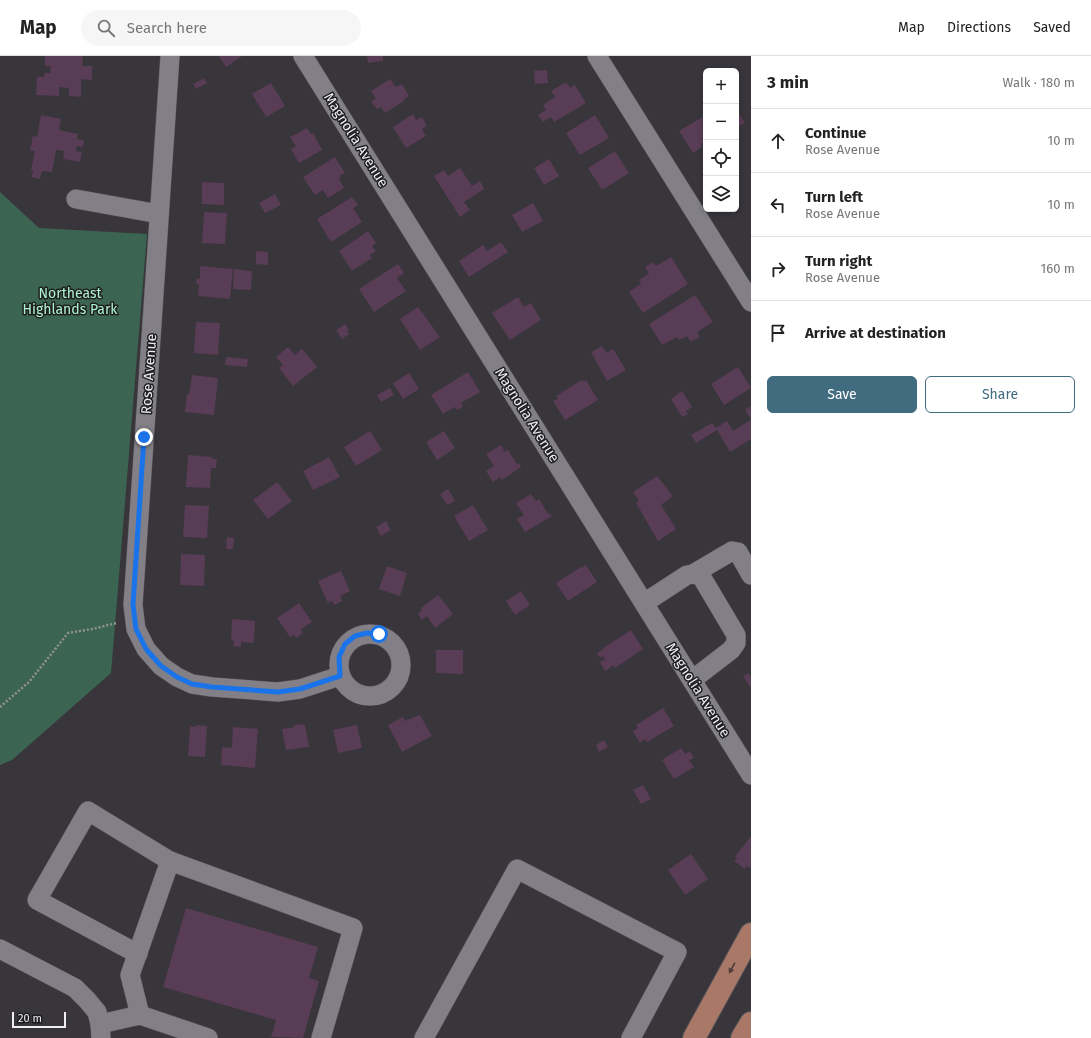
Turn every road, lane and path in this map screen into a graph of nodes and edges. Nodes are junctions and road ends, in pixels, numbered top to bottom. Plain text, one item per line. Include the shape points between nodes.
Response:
1 (170, 56) edge
2 (304, 56) edge
3 (597, 56) edge
4 (76, 199) dead end
5 (159, 214) junction
6 (751, 302) edge
7 (693, 574) junction
8 (751, 575) edge
9 (644, 603) junction
10 (135, 619) junction
11 (743, 638) edge
12 (340, 676) dead end
13 (692, 680) junction
14 (0, 707) edge
15 (751, 775) edge
16 (170, 861) junction
17 (751, 934) edge
18 (0, 949) edge
19 (138, 954) junction
20 (140, 1015) junction
21 (751, 1023) edge
22 (100, 1031) edge
23 (208, 1038) edge
24 (320, 1038) edge
25 (424, 1038) edge
26 (631, 1038) edge
27 (694, 1038) edge
28 (742, 1038) edge

1 - 5 street, Rose Avenue
2 - 9 street, Magnolia Avenue
3 - 6 street
4 - 5 street
5 - 10 street, Rose Avenue via 133,605
7 - 8 street via 732,551 738,552
7 - 9 street via 687,575
7 - 11 street via 701,576 736,635
9 - 13 street, Magnolia Avenue
10 - 12 street, Rose Avenue via 136,629 146,649 161,666 192,684 278,692 300,689
10 - 14 path via 68,633 29,682
11 - 13 street
13 - 15 street, Magnolia Avenue
16 - 19 street
16 - 19 street via 88,811 37,900
16 - 24 street via 353,928
17 -> 27 main road
18 - 22 street via 75,988 97,1012
19 - 20 street via 130,975
20 - 22 street
20 - 23 street
21 - 28 main road
25 - 26 street via 517,869 677,952

